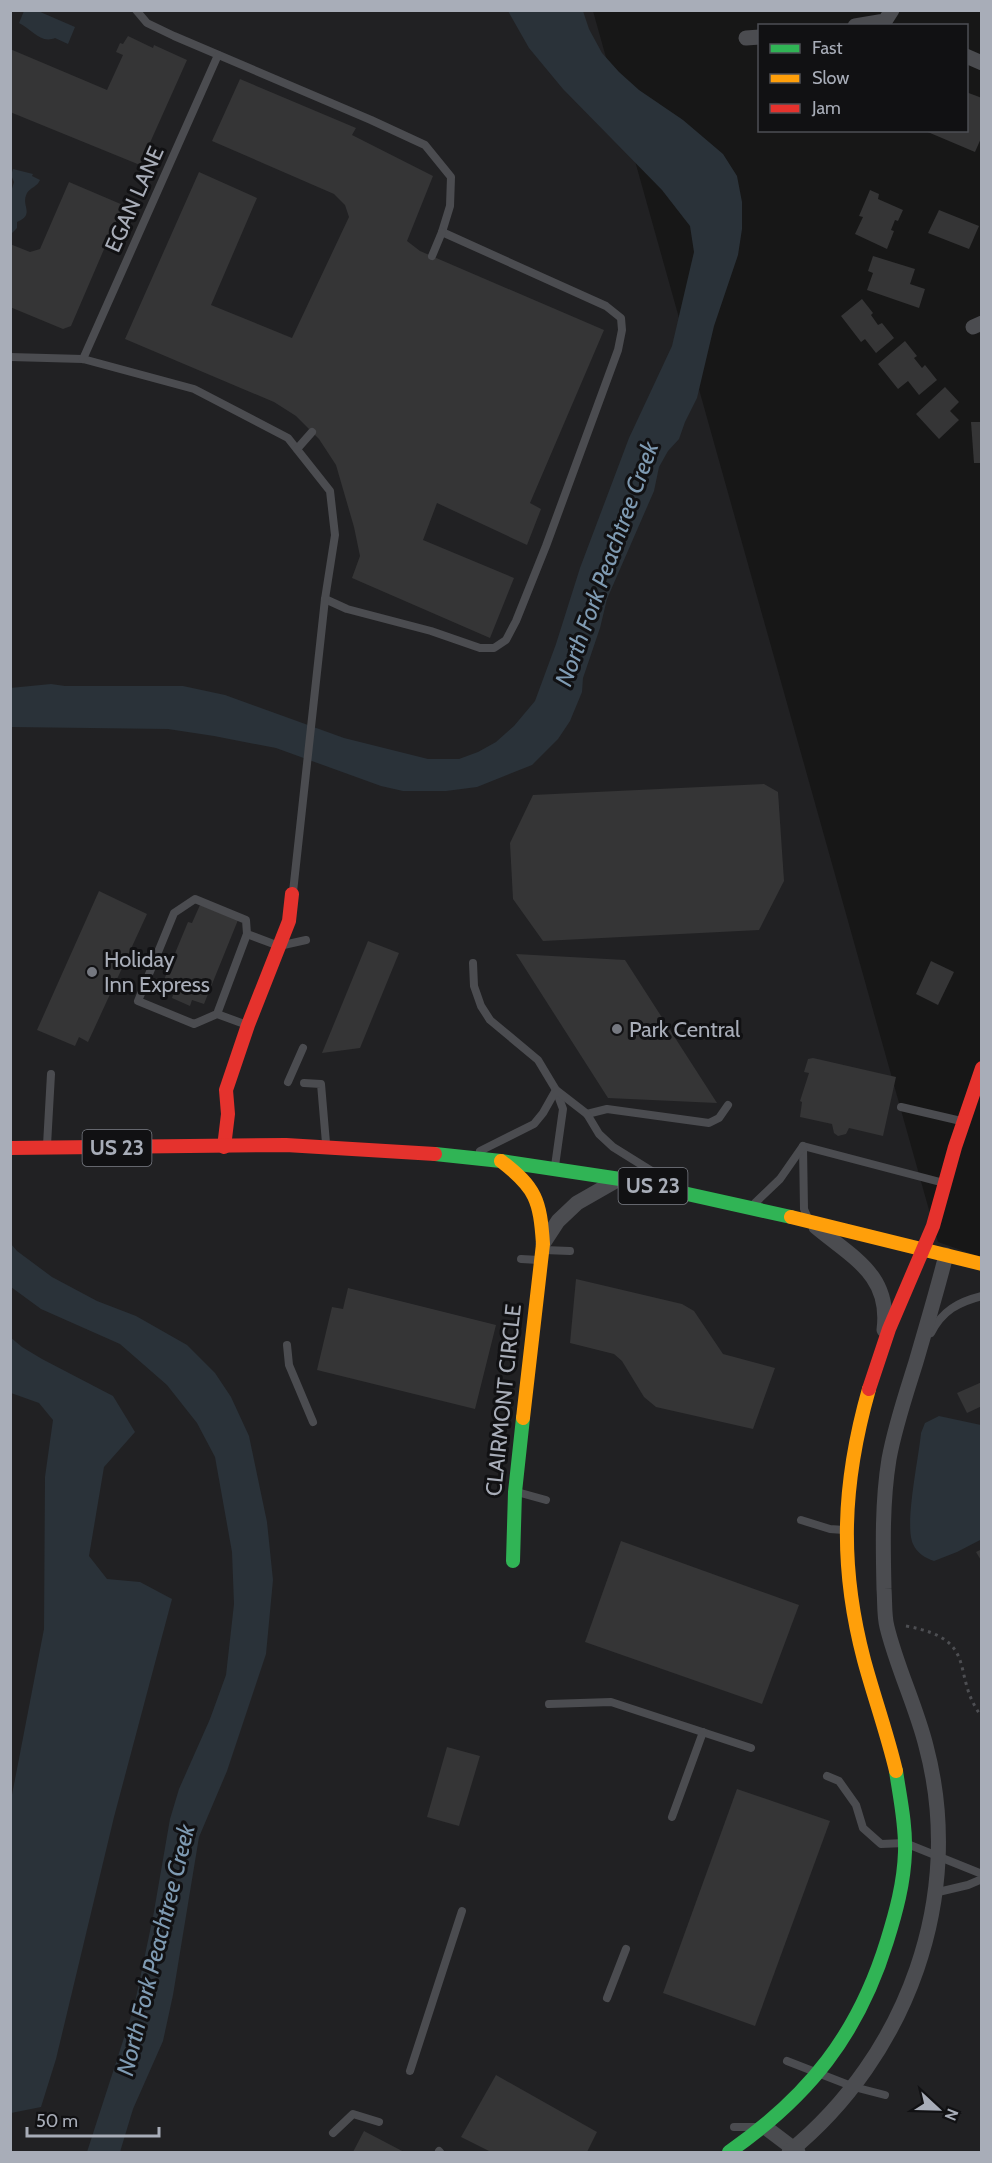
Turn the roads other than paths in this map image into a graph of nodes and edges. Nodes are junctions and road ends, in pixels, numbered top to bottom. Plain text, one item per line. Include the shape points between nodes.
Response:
1 (136, 10) edge
2 (891, 19) edge
3 (865, 24) edge
4 (218, 55) junction
5 (442, 232) junction
6 (432, 256) dead end
7 (10, 357) edge
8 (83, 358) junction
9 (312, 432) dead end
10 (297, 449) junction
11 (325, 599) junction
12 (292, 894) joint
13 (247, 934) junction
14 (306, 940) dead end
15 (279, 946) junction
16 (473, 963) dead end
17 (217, 1014) junction
18 (248, 1025) junction
19 (303, 1048) dead end
20 (981, 1068) edge
21 (51, 1074) dead end
22 (288, 1082) dead end
23 (304, 1083) dead end
24 (556, 1090) junction
25 (728, 1105) dead end
26 (901, 1107) dead end
27 (586, 1114) junction
28 (963, 1121) junction
29 (803, 1146) junction
30 (224, 1147) junction
31 (326, 1147) junction
32 (10, 1148) edge
33 (46, 1148) junction
34 (468, 1158) junction
35 (501, 1161) junction
36 (555, 1168) junction
37 (620, 1179) junction
38 (945, 1183) junction
39 (688, 1193) junction
40 (750, 1207) junction
41 (809, 1221) junction
42 (923, 1249) junction
43 (542, 1251) junction
44 (570, 1251) dead end
45 (946, 1256) junction
46 (521, 1259) dead end
47 (981, 1264) edge
48 (981, 1296) edge
49 (287, 1345) dead end
50 (916, 1361) junction
51 (876, 1368) junction
52 (313, 1422) dead end
53 (515, 1492) junction
54 (546, 1500) dead end
55 (801, 1520) dead end
56 (847, 1531) junction
57 (513, 1561) dead end
58 (549, 1704) dead end
59 (702, 1732) junction
60 (750, 1748) dead end
61 (827, 1776) dead end
62 (672, 1817) dead end
63 (905, 1843) junction
64 (938, 1856) junction
65 (981, 1876) edge
66 (934, 1893) junction
67 (462, 1911) dead end
68 (626, 1949) dead end
69 (607, 1998) dead end
70 (787, 2061) dead end
71 (410, 2071) dead end
72 (819, 2074) junction
73 (854, 2086) junction
74 (885, 2095) dead end
75 (379, 2122) dead end
76 (734, 2127) dead end
77 (765, 2127) junction
78 (333, 2133) dead end
79 (729, 2152) edge
80 (793, 2152) edge

1 - 4 lane via 147,23
2 - 3 street
4 - 5 lane via 425,145 451,177 450,206
4 - 8 lane, EGAN LANE
5 - 6 lane
5 - 11 lane via 606,306 621,318 618,350 546,546 506,640 494,648 480,648
7 - 8 lane
8 - 10 lane via 194,388 288,438
9 - 10 lane
10 - 11 lane via 330,491 335,535
11 - 12 lane
12 - 15 street via 289,921
13 - 15 lane
13 - 17 lane
13 - 17 lane via 246,920 195,899 174,913 138,1001 194,1024
14 - 15 lane
15 - 18 street
16 - 24 lane via 474,986 490,1020 538,1060
17 - 18 lane
18 - 30 street via 226,1090
19 - 22 lane
20 - 28 street
21 - 33 lane
23 - 31 lane via 321,1084
24 - 27 lane
24 - 34 lane via 534,1124
24 - 36 lane via 563,1109
25 - 27 lane via 719,1118 709,1123 607,1109
26 - 28 lane
27 - 39 lane via 598,1134 614,1147
28 - 38 street
29 - 38 lane
29 - 40 lane via 777,1182
29 - 41 lane via 804,1209
30 - 31 street, US 23
30 - 33 street, US 23
31 - 34 street, US 23
32 - 33 street, US 23
34 - 35 street, US 23
35 - 36 street, US 23
35 - 43 street, CLAIRMONT CIRCLE via 519,1174 537,1198
36 - 37 street, US 23
37 - 39 street, US 23
37 - 43 street, CLAIRMONT CIRCLE via 577,1203 558,1221
38 - 42 street
39 - 40 street, US 23
40 - 41 street, US 23
41 - 42 street, US 23
41 - 51 street via 867,1269 881,1291 885,1319
42 - 45 street, US 23
42 - 51 street
43 - 44 lane
43 - 46 lane
43 - 53 street, CLAIRMONT CIRCLE
45 - 47 street, US 23
45 - 50 street
48 - 50 lane via 947,1310
49 - 52 lane via 289,1365
50 - 64 street via 886,1478 884,1589 887,1626 931,1766
51 - 56 street via 854,1456
53 - 54 lane
53 - 57 street, CLAIRMONT CIRCLE
55 - 56 lane
56 - 63 street via 855,1618 894,1761
58 - 59 lane via 611,1702
59 - 60 lane
59 - 62 lane
61 - 63 lane via 839,1781 856,1805 863,1828 881,1844
63 - 64 lane
63 - 72 street via 895,1914 874,1982 848,2035
64 - 65 lane
64 - 66 street
65 - 66 lane via 968,1885
66 - 73 street via 924,1947 905,2003
67 - 71 lane
68 - 69 lane
70 - 72 lane
72 - 73 lane
72 - 77 street
73 - 74 lane
73 - 80 street
75 - 78 lane via 353,2114
76 - 77 lane
77 - 79 street
77 - 80 street

